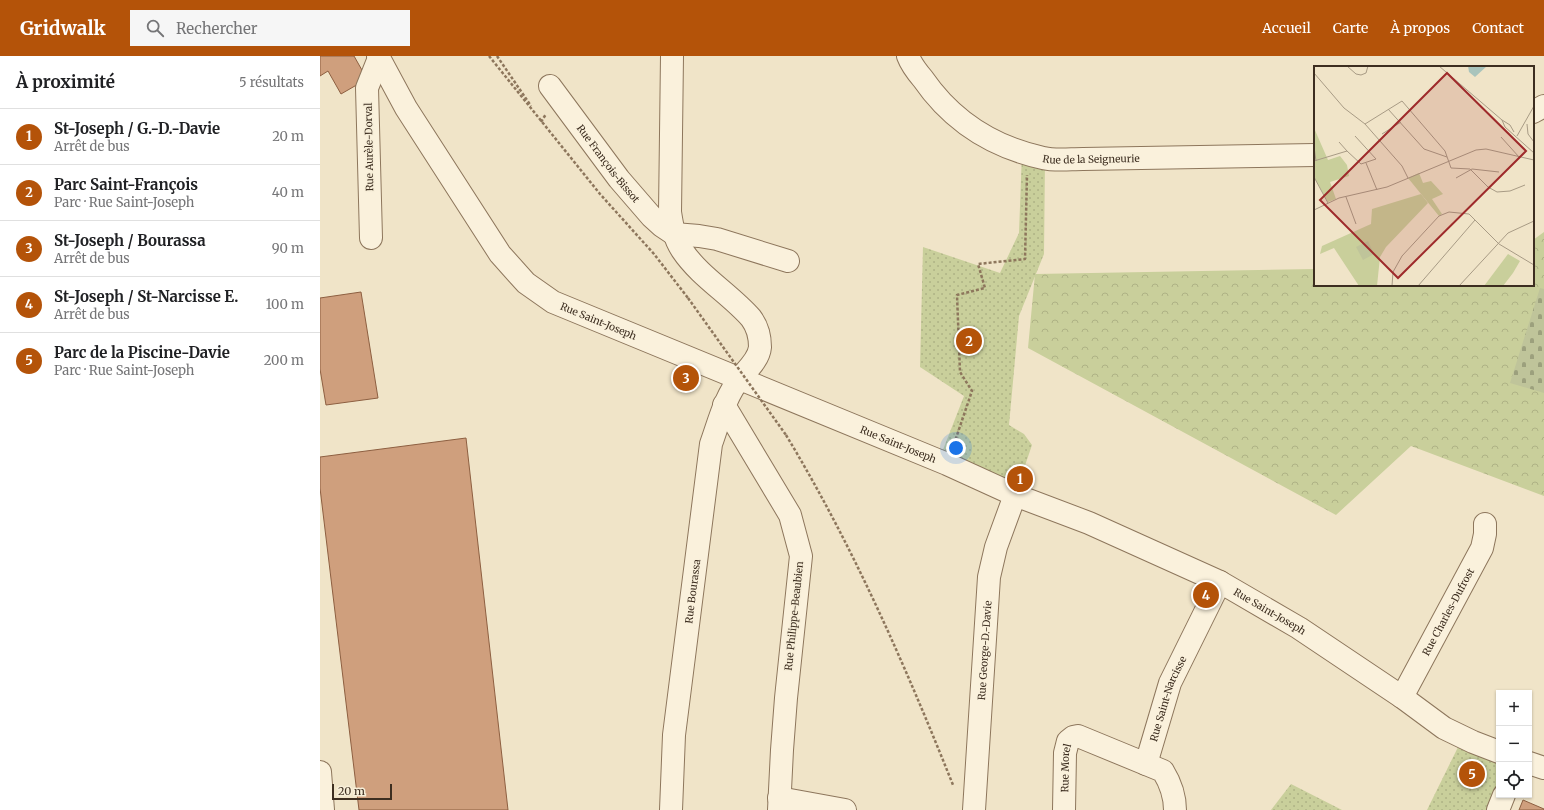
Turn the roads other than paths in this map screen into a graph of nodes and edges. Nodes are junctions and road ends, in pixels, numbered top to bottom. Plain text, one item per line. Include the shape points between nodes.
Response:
1 (672, 56) edge
2 (908, 56) edge
3 (378, 57) edge
4 (550, 86) dead end
5 (1544, 106) edge
6 (1534, 111) edge
7 (1314, 155) edge
8 (674, 234) junction
9 (371, 238) dead end
10 (788, 261) dead end
11 (739, 379) junction
12 (724, 405) junction
13 (1015, 495) junction
14 (1485, 524) dead end
15 (1220, 582) junction
16 (1402, 697) junction
17 (1496, 751) edge
18 (1146, 764) junction
19 (1532, 764) edge
20 (1544, 768) edge
21 (320, 772) edge
22 (1503, 798) edge
23 (779, 804) edge
24 (323, 810) edge
25 (671, 810) edge
26 (845, 810) edge
27 (974, 810) edge
28 (1064, 810) edge
29 (1175, 810) edge
30 (1498, 810) edge

1 - 8 street, Rue François-Bissot via 670,212
2 - 7 street, Rue de la Seigneurie via 929,88 951,112 979,134 1010,149 1045,159
3 - 9 street, Rue Aurèle-Dorval via 367,88
3 - 11 street, Rue Saint-Joseph via 406,108 500,254 526,283 553,302
4 - 8 street, Rue François-Bissot via 623,184 651,216
5 - 6 street
8 - 10 street via 717,239
8 - 11 street, Rue François-Bissot via 692,263 752,319 759,333 760,348 753,364
11 - 12 street, Rue Bourassa
11 - 13 street, Rue Saint-Joseph via 947,464
12 - 23 street, Rue Philippe-Beaubien via 790,515 800,556
12 - 25 street, Rue Bourassa via 711,444 674,735
13 - 15 street, Rue Saint-Joseph via 1090,523
13 - 27 street, Rue George-D.-Davie via 996,547 989,578
14 - 16 street, Rue Charles-Dufrost via 1482,548
15 - 16 street, Rue Saint-Joseph via 1300,628
15 - 18 street, Rue Saint-Narcisse via 1170,683
16 - 17 street, Rue Saint-Joseph via 1444,728
18 - 28 street, Rue Morel via 1078,736 1073,737 1068,741 1065,753
18 - 29 street via 1162,771 1170,783
19 - 20 street
21 - 24 street
22 - 30 street
23 - 26 street, Rue Philippe-Beaubien

